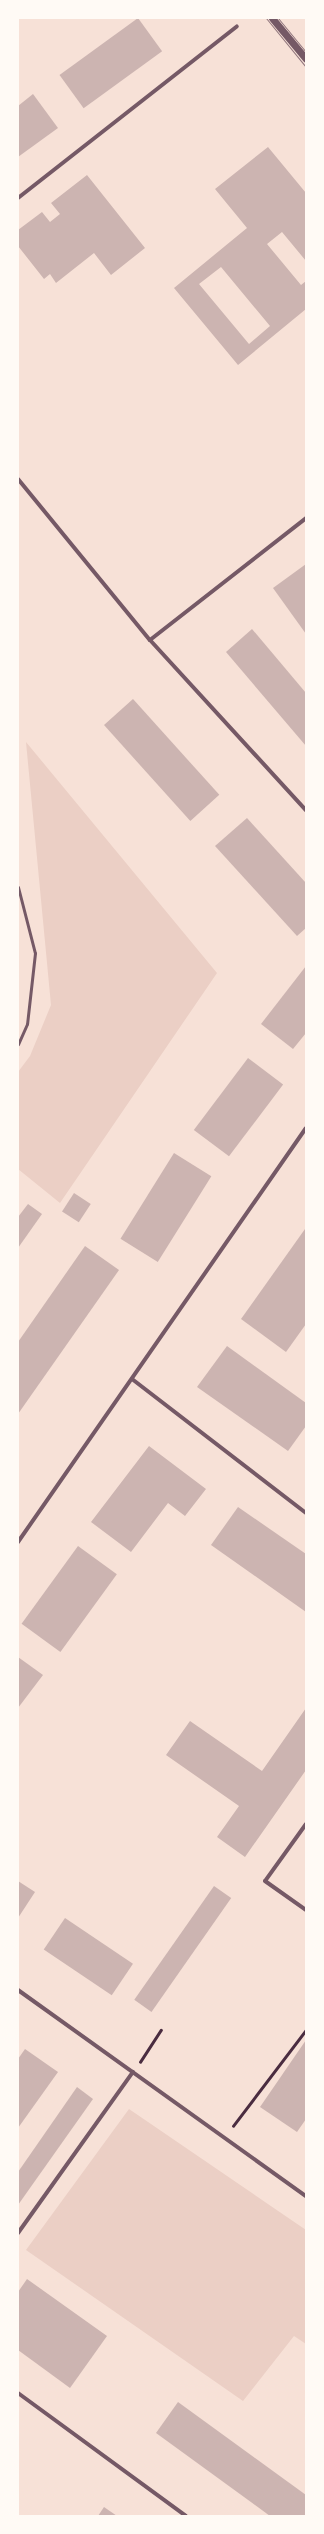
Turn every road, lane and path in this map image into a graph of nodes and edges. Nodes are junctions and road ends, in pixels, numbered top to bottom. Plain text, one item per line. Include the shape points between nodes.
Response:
1 (272, 18) edge
2 (237, 26) dead end
3 (306, 59) edge
4 (18, 198) edge
5 (18, 479) edge
6 (306, 518) edge
7 (150, 640) junction
8 (306, 810) edge
9 (18, 887) edge
10 (18, 1044) edge
11 (306, 1128) edge
12 (132, 1379) junction
13 (306, 1513) edge
14 (18, 1542) edge
15 (306, 1824) edge
16 (306, 1910) edge
17 (18, 1990) edge
18 (161, 2030) dead end
19 (306, 2030) edge
20 (133, 2072) junction
21 (224, 2138) junction
22 (306, 2196) edge
23 (18, 2233) edge
24 (18, 2393) edge
25 (186, 2516) edge

1 - 3 street
2 - 4 street
5 - 7 street
6 - 7 street
7 - 8 street
9 - 10 lane via 35,953 27,1024
11 - 12 street
12 - 13 street
12 - 14 street
15 - 16 street via 265,1881
17 - 20 street
18 - 20 path
19 - 21 path
20 - 21 street
20 - 23 street
21 - 22 street
24 - 25 street

